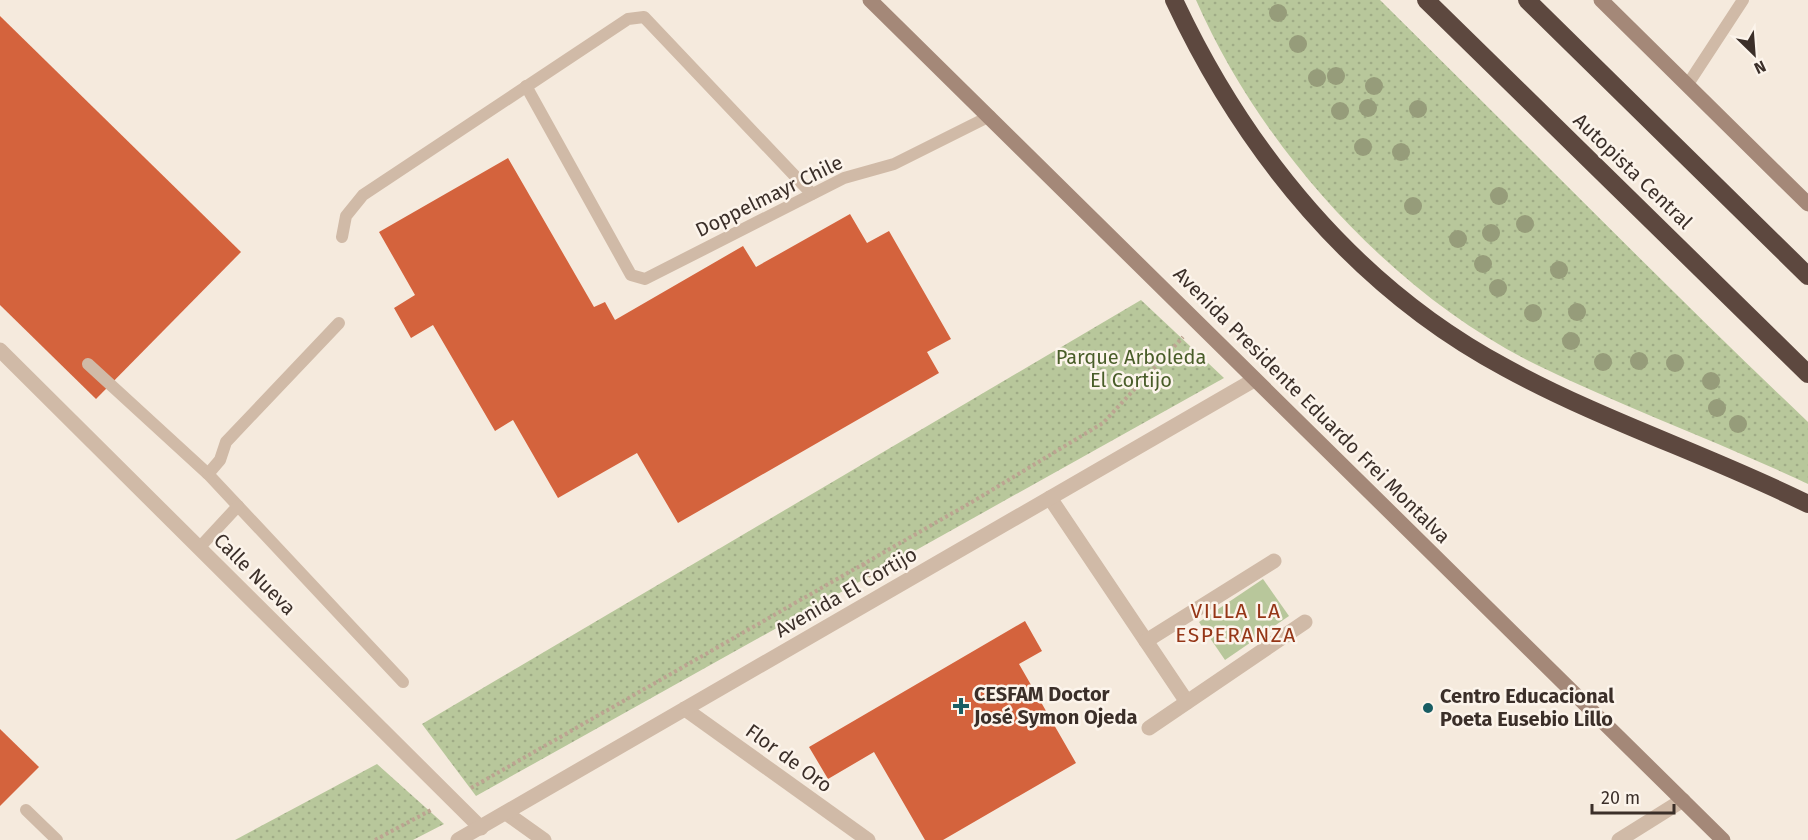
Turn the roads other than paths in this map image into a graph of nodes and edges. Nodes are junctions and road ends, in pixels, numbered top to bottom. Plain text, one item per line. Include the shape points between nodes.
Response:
1 (870, 0) edge
2 (1174, 0) edge
3 (1426, 0) edge
4 (1527, 0) edge
5 (1533, 0) edge
6 (1601, 0) edge
7 (1743, 0) edge
8 (1556, 28) junction
9 (1688, 84) junction
10 (526, 86) junction
11 (990, 116) junction
12 (812, 195) junction
13 (1808, 204) edge
14 (342, 237) dead end
15 (1808, 276) edge
16 (339, 323) dead end
17 (0, 350) edge
18 (88, 364) dead end
19 (1808, 374) edge
20 (1254, 380) junction
21 (208, 474) junction
22 (1050, 498) junction
23 (1808, 504) edge
24 (238, 506) junction
25 (199, 548) junction
26 (1274, 561) dead end
27 (1305, 622) dead end
28 (1146, 641) junction
29 (403, 681) dead end
30 (1187, 702) junction
31 (685, 709) junction
32 (1149, 728) dead end
33 (1683, 800) junction
34 (26, 810) dead end
35 (506, 813) junction
36 (481, 828) junction
37 (57, 840) edge
38 (458, 840) edge
39 (544, 840) edge
40 (868, 840) edge
41 (1619, 840) edge
42 (1723, 840) edge

1 - 11 main road, Avenida Presidente Eduardo Frei Montalva
2 - 23 highway via 1249,136 1315,217 1391,288 1452,336 1504,368
3 - 19 highway, Autopista Central
4 - 8 highway
5 - 8 highway
6 - 9 main road
7 - 9 lane
8 - 15 highway
9 - 13 main road
10 - 12 lane via 627,19 644,17
10 - 12 lane, Doppelmayr Chile via 631,275 645,279
10 - 14 lane via 363,195 345,216
11 - 12 lane, Doppelmayr Chile via 894,164 844,178
11 - 20 main road, Avenida Presidente Eduardo Frei Montalva
16 - 21 lane via 226,442 220,460
17 - 25 street, Calle Nueva
18 - 21 lane
20 - 22 street, Avenida El Cortijo
20 - 33 main road, Avenida Presidente Eduardo Frei Montalva
21 - 24 lane
22 - 28 street
22 - 31 street, Avenida El Cortijo
24 - 25 lane
24 - 29 lane
25 - 36 street, Calle Nueva
26 - 28 street
27 - 30 street
28 - 30 street
30 - 32 street
31 - 35 street, Avenida El Cortijo
31 - 40 street, Flor de Oro
33 - 41 street
33 - 42 main road, Avenida Presidente Eduardo Frei Montalva
34 - 37 lane
35 - 36 street, Avenida El Cortijo
35 - 39 street
36 - 38 street, Avenida El Cortijo

